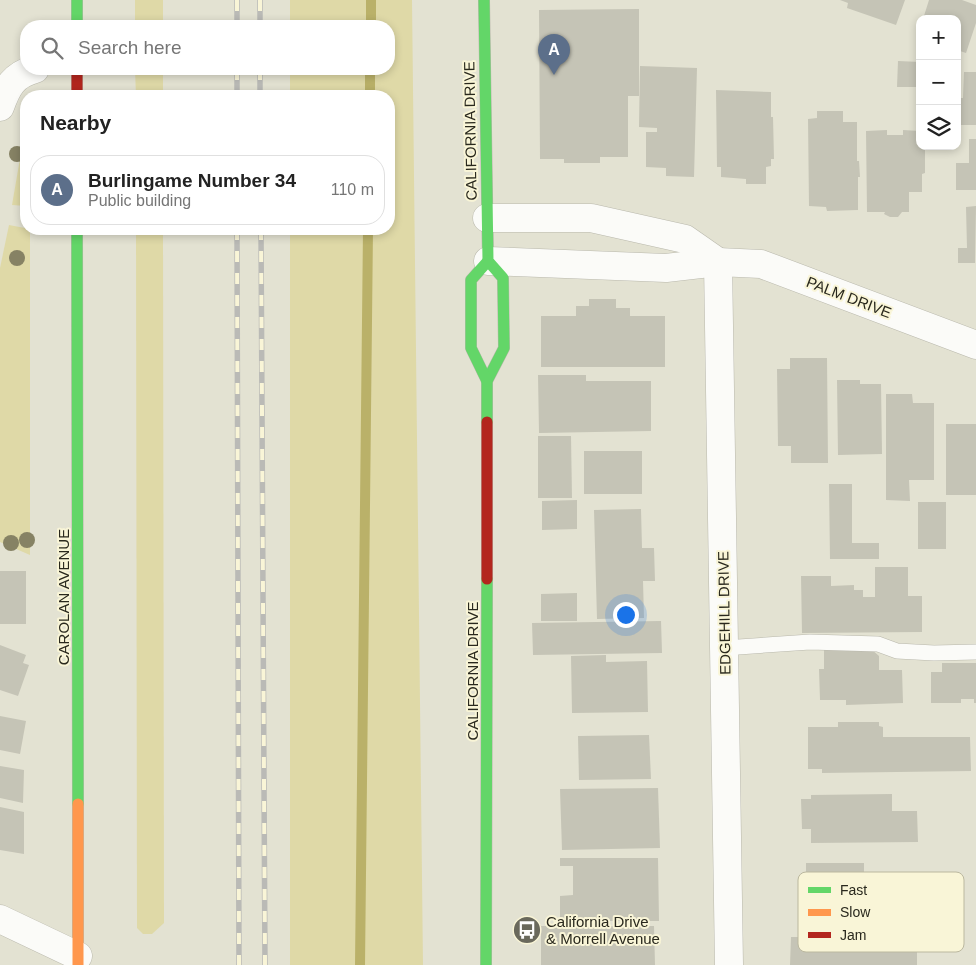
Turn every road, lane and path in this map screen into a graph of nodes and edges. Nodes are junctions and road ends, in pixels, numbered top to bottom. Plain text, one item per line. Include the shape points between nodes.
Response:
1 (77, 0) edge
2 (484, 0) edge
3 (77, 20) edge
4 (22, 75) edge
5 (77, 75) edge
6 (77, 90) edge
7 (0, 107) edge
8 (487, 218) junction
9 (77, 235) edge
10 (488, 261) junction
11 (718, 262) junction
12 (976, 345) edge
13 (487, 381) junction
14 (724, 648) junction
15 (976, 652) edge
16 (0, 919) edge
17 (78, 960) edge
18 (488, 963) edge
19 (729, 965) edge

1 - 3 main road
2 - 8 main road, CALIFORNIA DRIVE
4 - 7 street via 8,85
5 - 6 main road
8 - 10 main road, CALIFORNIA DRIVE
8 - 11 street via 591,218 685,239
9 - 17 main road, CAROLAN AVENUE
10 - 11 street, PALM DRIVE via 666,268
10 - 13 main road, CALIFORNIA DRIVE via 503,278 504,348
10 - 13 main road, CALIFORNIA DRIVE via 471,280 470,348
11 - 12 street, PALM DRIVE via 761,264
11 - 14 street, EDGEHILL DRIVE
13 - 18 main road, CALIFORNIA DRIVE
14 - 15 lane via 810,642 878,644 897,651
14 - 19 street, EDGEHILL DRIVE
16 - 17 street

